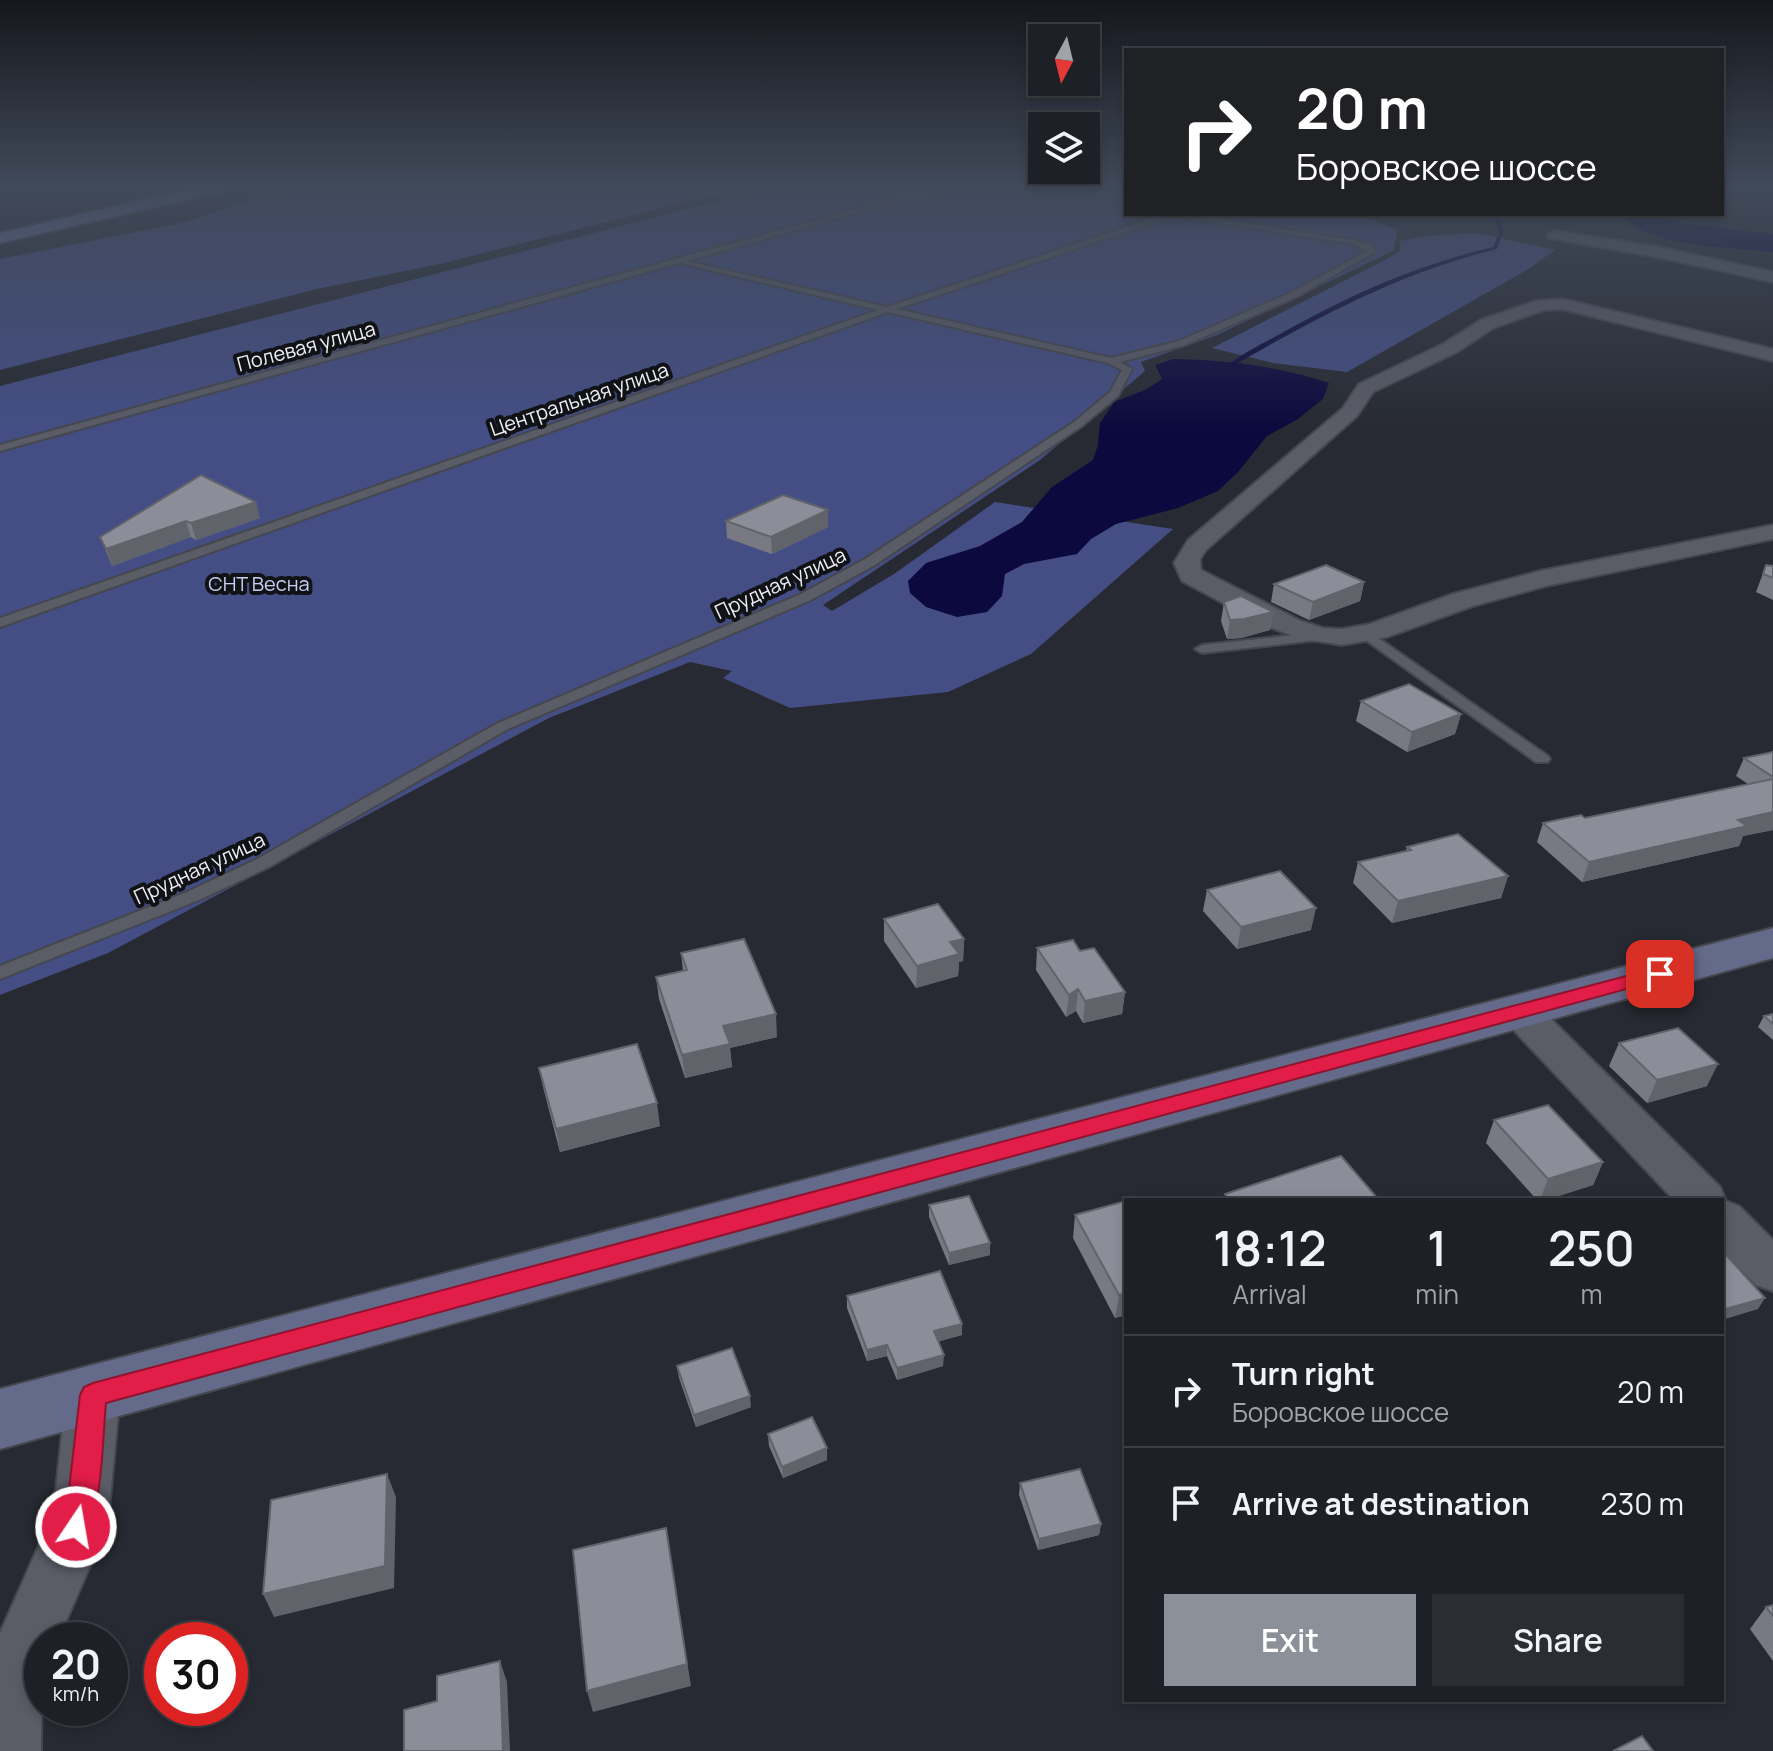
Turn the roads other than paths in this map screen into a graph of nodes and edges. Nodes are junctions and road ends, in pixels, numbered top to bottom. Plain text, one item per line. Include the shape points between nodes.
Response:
1 (658, 269) edge
2 (712, 269) edge
3 (1009, 269) edge
4 (1341, 269) edge
5 (1735, 269) edge
6 (1773, 277) edge
7 (888, 309) junction
8 (1773, 355) edge
9 (1111, 361) junction
10 (0, 448) edge
11 (1773, 532) edge
12 (0, 623) edge
13 (1368, 635) junction
14 (1322, 636) junction
15 (1202, 649) dead end
16 (1542, 759) dead end
17 (1773, 943) edge
18 (0, 973) edge
19 (1519, 1011) junction
20 (1701, 1198) edge
21 (1724, 1221) edge
22 (1773, 1271) edge
23 (93, 1395) junction
24 (0, 1419) edge
25 (9, 1751) edge

1 - 10 lane, Полевая улица
2 - 7 lane
3 - 7 lane, Центральная улица
4 - 9 lane via 1182,343
5 - 6 street
7 - 9 lane
7 - 12 lane, Центральная улица
8 - 14 street via 1553,303 1487,324 1366,388 1350,412 1186,557 1191,575
9 - 18 lane, Прудная улица via 1127,369 1114,394 1078,424 870,562 806,597 503,726 263,863
11 - 13 street via 1642,555 1462,600
13 - 14 street
13 - 16 lane
14 - 15 lane
17 - 19 main road
19 - 20 street
19 - 23 main road
21 - 22 street
23 - 24 main road
23 - 25 street via 81,1508 70,1545 18,1649 4,1727

